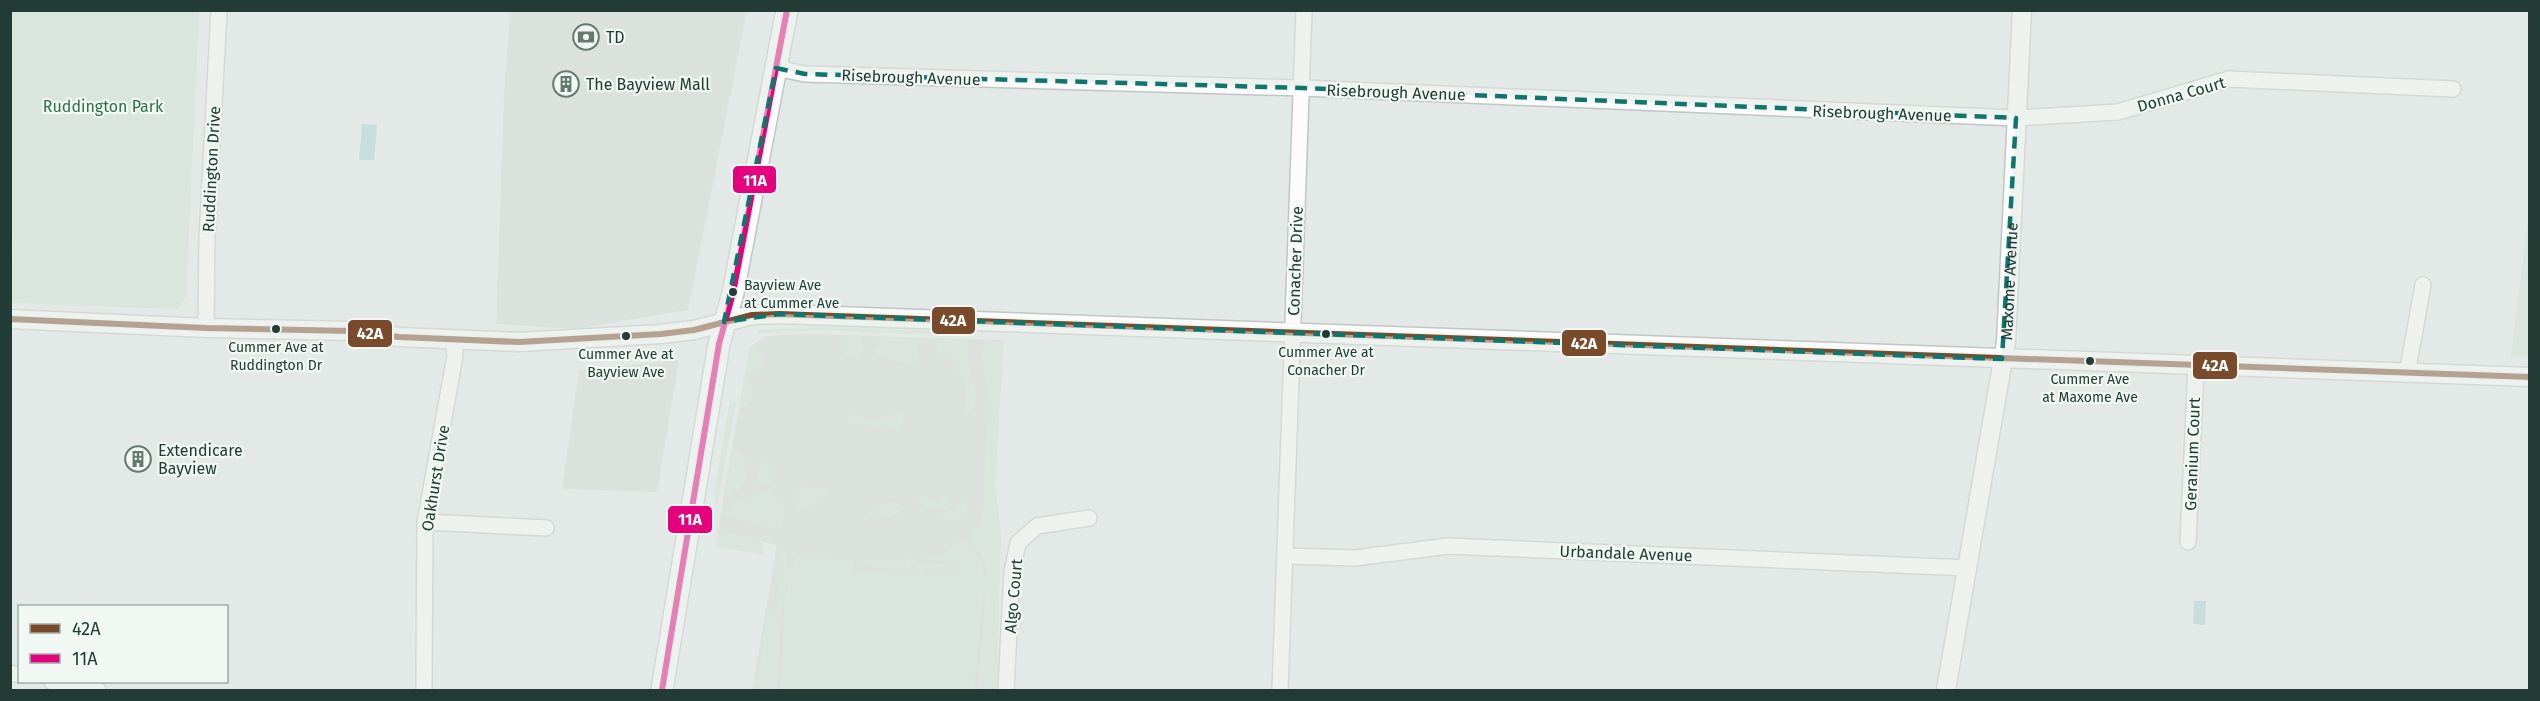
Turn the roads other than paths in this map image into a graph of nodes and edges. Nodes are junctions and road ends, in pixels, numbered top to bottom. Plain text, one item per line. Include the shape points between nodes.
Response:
1 (219, 10) edge
2 (787, 10) edge
3 (1304, 10) edge
4 (2022, 10) edge
5 (776, 68) junction
6 (1302, 88) junction
7 (2453, 89) dead end
8 (2016, 118) junction
9 (2423, 285) dead end
10 (10, 319) edge
11 (724, 322) junction
12 (206, 328) junction
13 (1292, 332) junction
14 (454, 339) junction
15 (2002, 358) junction
16 (2196, 366) junction
17 (2407, 374) junction
18 (2529, 377) edge
19 (1089, 518) dead end
20 (425, 522) junction
21 (546, 528) dead end
22 (2188, 543) dead end
23 (1285, 556) junction
24 (1969, 568) junction
25 (62, 683) edge
26 (98, 690) edge
27 (424, 690) edge
28 (662, 690) edge
29 (1006, 690) edge
30 (1280, 690) edge
31 (1946, 690) edge

1 - 12 street, Ruddington Drive
2 - 5 main road
3 - 6 street, Conacher Drive
4 - 8 street, Maxome Avenue
5 - 6 street, Risebrough Avenue via 817,74
5 - 11 main road via 733,293
6 - 8 street, Risebrough Avenue
6 - 13 street, Conacher Drive
7 - 8 street, Donna Court via 2229,80 2118,112
8 - 15 street, Maxome Avenue via 2006,342
9 - 17 street
10 - 12 street
11 - 13 street via 779,314
11 - 14 street via 694,330 639,336 519,342
11 - 28 main road
12 - 14 street via 352,331
13 - 15 street
13 - 23 street, Conacher Drive
14 - 20 street, Oakhurst Drive via 455,356
15 - 16 street
15 - 24 street, Maxome Avenue
16 - 17 street
16 - 22 street, Geranium Court
17 - 18 street
19 - 29 street, Algo Court via 1037,526 1018,543 1012,572
20 - 21 street
20 - 27 street, Oakhurst Drive
23 - 24 street, Urbandale Avenue via 1355,558 1448,546
23 - 30 street, Conacher Drive
24 - 31 street, Maxome Avenue
25 - 26 street

